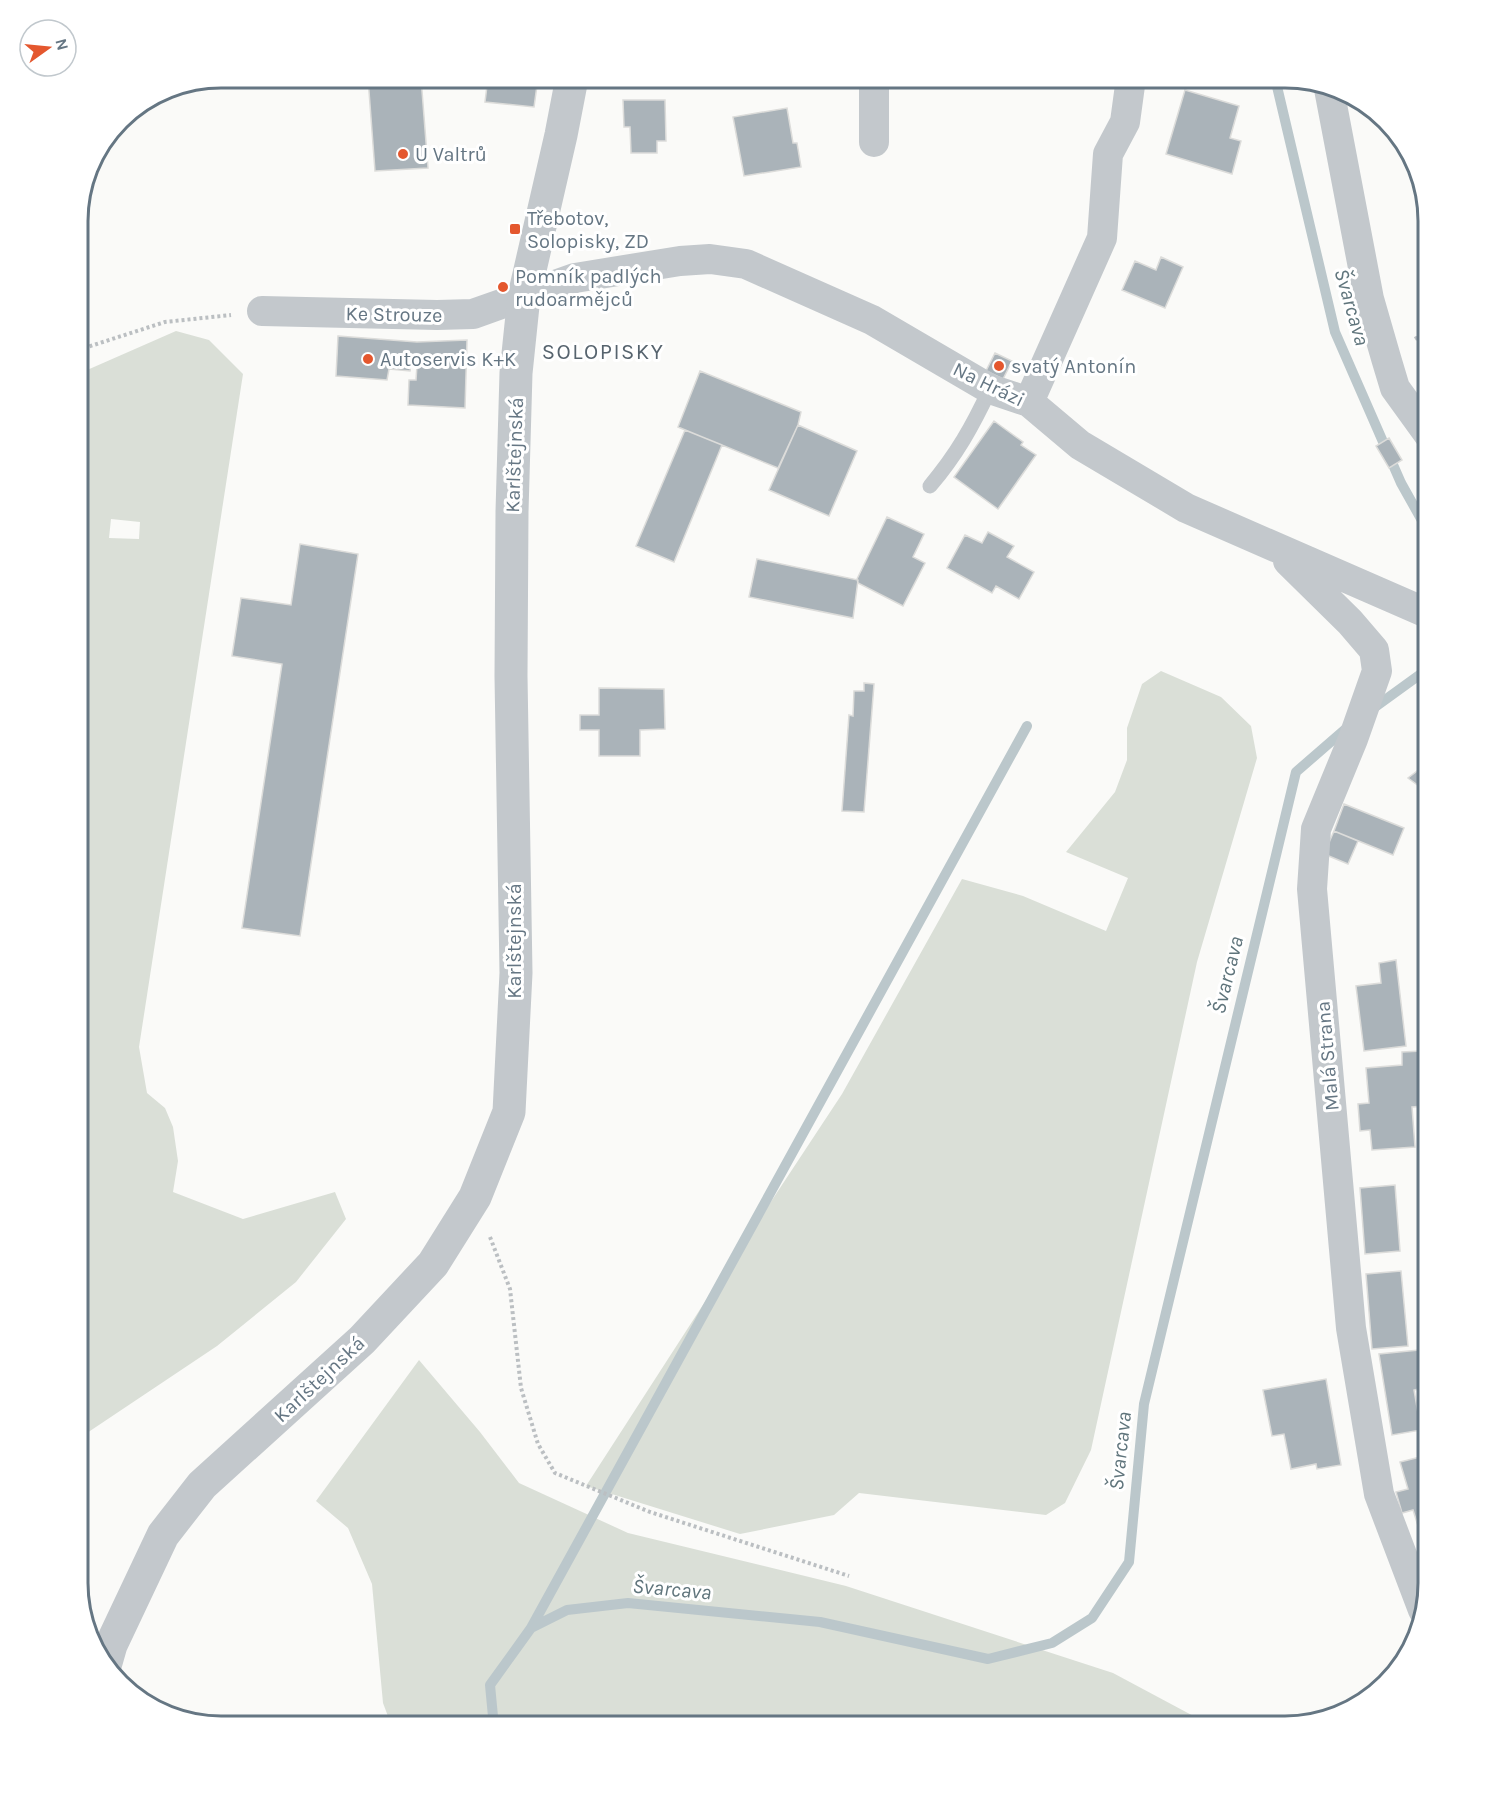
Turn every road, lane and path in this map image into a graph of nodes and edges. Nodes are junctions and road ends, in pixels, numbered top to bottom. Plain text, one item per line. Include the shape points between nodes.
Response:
1 (570, 89) edge
2 (874, 89) edge
3 (1130, 89) edge
4 (1331, 97) edge
5 (874, 142) dead end
6 (524, 296) junction
7 (262, 311) joint
8 (89, 346) edge
9 (990, 389) junction
10 (1029, 402) junction
11 (1418, 420) edge
12 (930, 486) dead end
13 (1271, 544) junction
14 (1418, 609) edge
15 (475, 1197) junction
16 (849, 1576) dead end
17 (1417, 1595) edge
18 (109, 1653) edge

1 - 6 street, Karlštejnská
2 - 5 street
3 - 10 street via 1125,122 1108,154 1102,238
4 - 11 street via 1369,298 1395,388
6 - 7 street, Ke Strouze via 473,314
6 - 9 street, Na Hrázi via 575,278 680,261 710,259 746,264 872,320
6 - 15 street, Karlštejnská via 516,372 512,512 510,676 516,973 509,1112
7 - 8 path via 165,322
9 - 10 street, Na Hrázi
9 - 12 lane via 972,426
10 - 13 street, Na Hrázi via 1080,446 1186,508
13 - 14 street, Na Hrázi
13 - 17 street, Malá Strana via 1374,650 1377,671 1316,829 1312,890 1351,1328 1379,1494
15 - 16 path via 510,1289 521,1388 538,1444 555,1473 650,1512
15 - 18 street, Karlštejnská via 433,1264 362,1340 201,1485 163,1535

